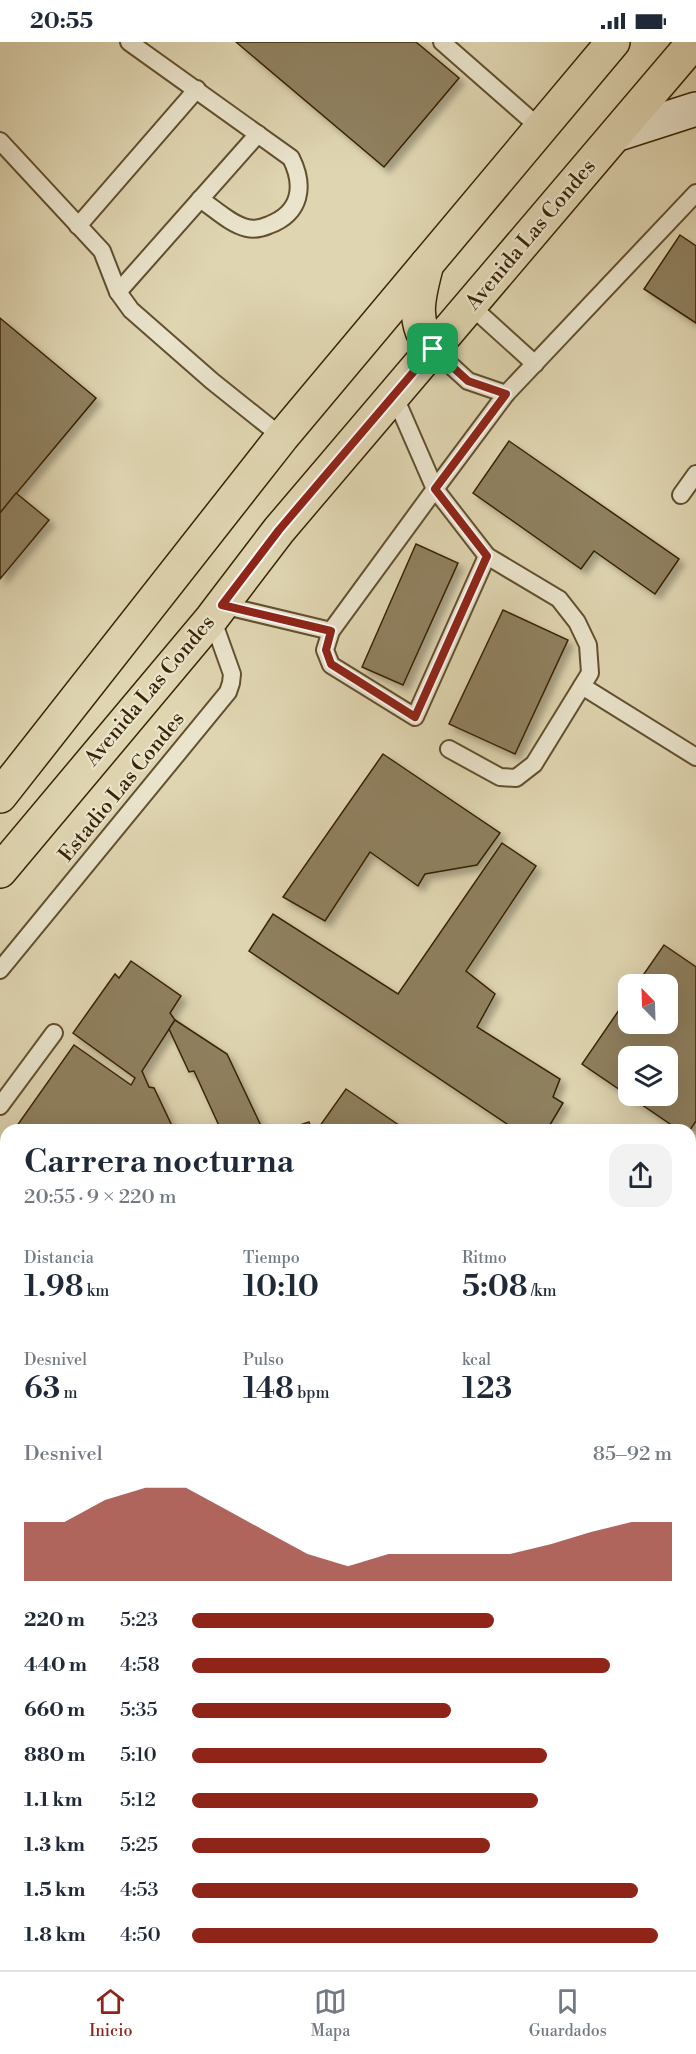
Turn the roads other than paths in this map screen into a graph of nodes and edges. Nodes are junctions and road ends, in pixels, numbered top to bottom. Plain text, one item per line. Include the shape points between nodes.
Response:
1 (129, 42) edge
2 (442, 42) edge
3 (613, 42) edge
4 (694, 42) edge
5 (197, 89) junction
6 (696, 110) edge
7 (540, 128) junction
8 (258, 134) junction
9 (618, 134) junction
10 (0, 141) edge
11 (694, 198) edge
12 (200, 199) junction
13 (78, 226) junction
14 (427, 262) junction
15 (118, 292) junction
16 (471, 306) junction
17 (433, 349) junction
18 (535, 364) junction
19 (506, 394) junction
20 (394, 395) junction
21 (282, 437) junction
22 (696, 474) edge
23 (435, 489) junction
24 (681, 495) dead end
25 (487, 556) junction
26 (217, 611) junction
27 (331, 631) junction
28 (582, 686) junction
29 (448, 749) dead end
30 (696, 757) edge
31 (0, 796) edge
32 (0, 872) edge
33 (0, 970) edge
34 (54, 1034) dead end
35 (0, 1106) edge

1 - 5 lane
2 - 7 lane
3 - 7 main road
4 - 9 main road, Avenida Las Condes
5 - 8 lane
5 - 13 lane
6 - 9 main road
7 - 14 main road
8 - 12 lane
8 - 12 lane via 291,158 297,170 295,206 286,217 260,229 247,228
9 - 16 main road, Avenida Las Condes
10 - 13 lane
11 - 18 lane
12 - 15 lane
13 - 15 lane via 102,252
14 - 17 main road via 418,314 424,339
14 - 21 main road
15 - 21 lane via 141,320
16 - 17 main road, Avenida Las Condes
16 - 18 lane
17 - 19 lane via 468,381
17 - 20 main road, Avenida Las Condes
18 - 19 lane
19 - 23 lane
20 - 23 lane
20 - 26 main road, Avenida Las Condes via 279,530
21 - 31 main road
22 - 24 lane
23 - 25 lane
23 - 27 lane
25 - 27 lane via 415,717 331,664 326,650
25 - 28 lane via 559,599 577,622 588,645 590,672
26 - 27 lane
26 - 32 main road, Avenida Las Condes
26 - 33 lane, Estadio Las Condes via 232,674 228,692
28 - 29 lane via 534,764 516,778 500,777
28 - 30 lane
34 - 35 lane

